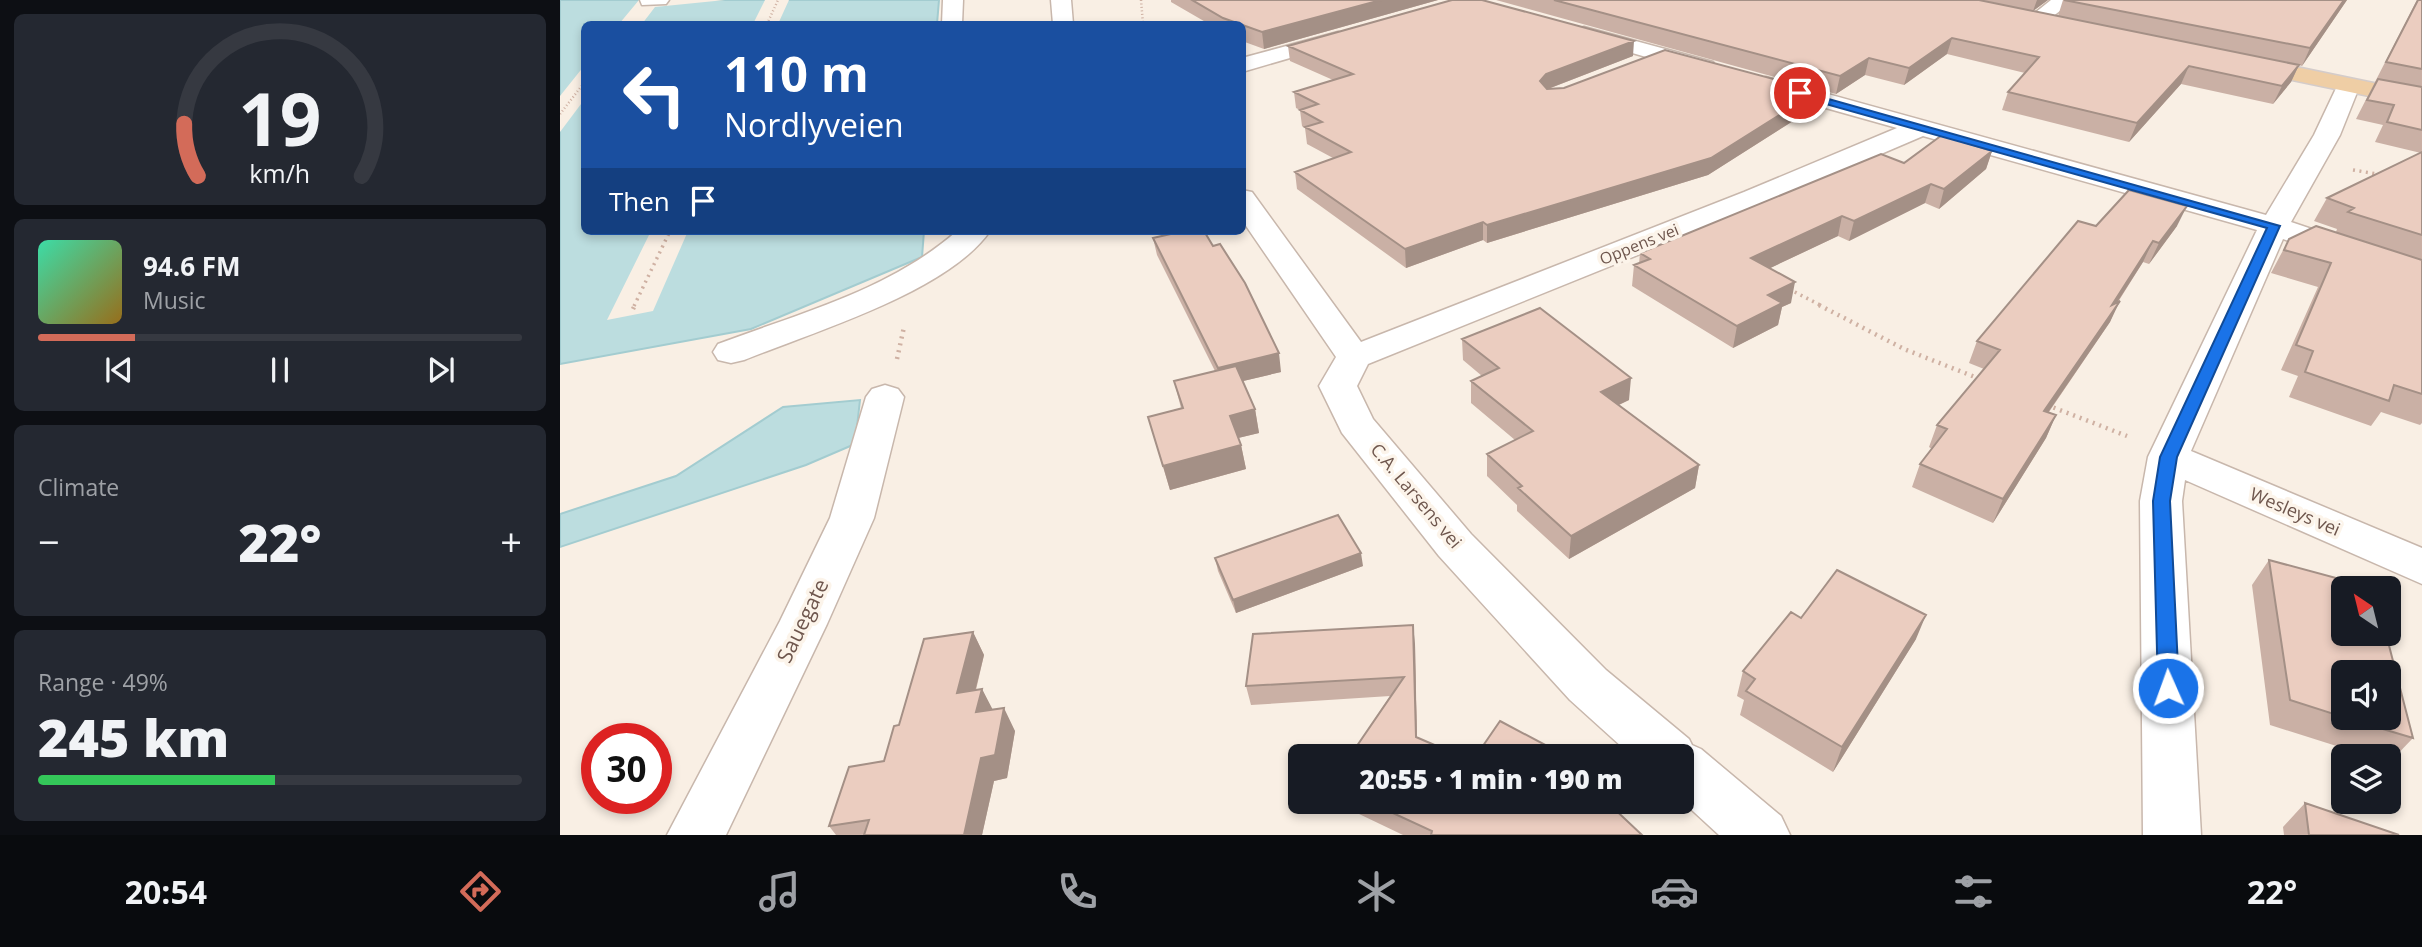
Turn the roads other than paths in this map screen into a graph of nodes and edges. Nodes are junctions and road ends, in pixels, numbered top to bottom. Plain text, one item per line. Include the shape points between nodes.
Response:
1 (953, 0) edge
2 (1061, 0) edge
3 (2064, 0) edge
4 (2012, 15) edge
5 (2036, 20) junction
6 (952, 21) edge
7 (1063, 21) edge
8 (2061, 25) edge
9 (1566, 28) edge
10 (1359, 32) edge
11 (1663, 55) junction
12 (2216, 57) edge
13 (1246, 64) edge
14 (1629, 69) edge
15 (2348, 85) junction
16 (2422, 100) edge
17 (1922, 127) junction
18 (1246, 204) edge
19 (2274, 226) junction
20 (971, 235) edge
21 (2422, 277) edge
22 (731, 352) dead end
23 (1354, 358) junction
24 (885, 397) road end
25 (2168, 457) junction
26 (2422, 567) edge
27 (1656, 744) edge
28 (1694, 776) edge
29 (696, 835) edge
30 (1761, 835) edge
31 (2172, 835) edge

1 - 6 street
2 - 7 street
3 - 5 street
4 - 5 main road
5 - 8 main road
9 - 11 street
10 - 13 street
11 - 14 street
11 - 17 street
12 - 15 main road
15 - 16 main road
15 - 19 street via 2327,135
17 - 19 street
17 - 23 street, Oppens vei
18 - 23 street
19 - 21 street
19 - 25 street
20 - 22 street via 902,285
23 - 27 street, C.A. Larsens vei via 1338,386 1356,424 1455,545 1588,685
24 - 29 street, Sauegate via 852,518
25 - 26 street, Wesleys vei
25 - 31 street via 2161,501
28 - 30 street

